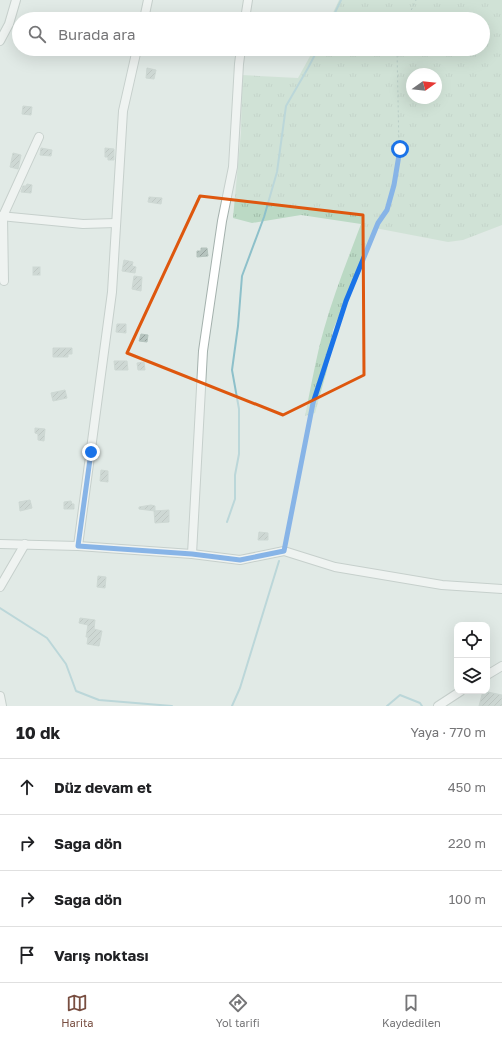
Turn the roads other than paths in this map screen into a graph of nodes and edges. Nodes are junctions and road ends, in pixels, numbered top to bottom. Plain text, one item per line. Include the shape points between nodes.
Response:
1 (16, 0) edge
2 (148, 0) edge
3 (248, 0) edge
4 (12, 12) edge
5 (145, 12) edge
6 (246, 12) edge
7 (12, 14) edge
8 (0, 41) edge
9 (135, 56) edge
10 (240, 56) edge
11 (39, 137) dead end
12 (2, 216) edge
13 (116, 223) junction
14 (4, 281) dead end
15 (0, 544) edge
16 (25, 544) junction
17 (78, 546) junction
18 (192, 554) junction
19 (0, 587) edge
20 (502, 589) edge
21 (502, 666) edge
22 (490, 673) edge
23 (456, 694) edge
24 (0, 696) edge
25 (2, 706) edge
26 (438, 706) edge

1 - 4 street
2 - 5 street
3 - 6 street
7 - 8 street
9 - 13 street via 123,112
10 - 18 street via 234,167 222,221 203,351
11 - 12 street
12 - 13 street via 83,224
12 - 14 street
13 - 17 street via 112,292
15 - 16 street
16 - 17 street
16 - 19 street
17 - 18 street
18 - 20 street via 240,560 284,551 335,567 442,585
21 - 22 street
23 - 26 street
24 - 25 street

